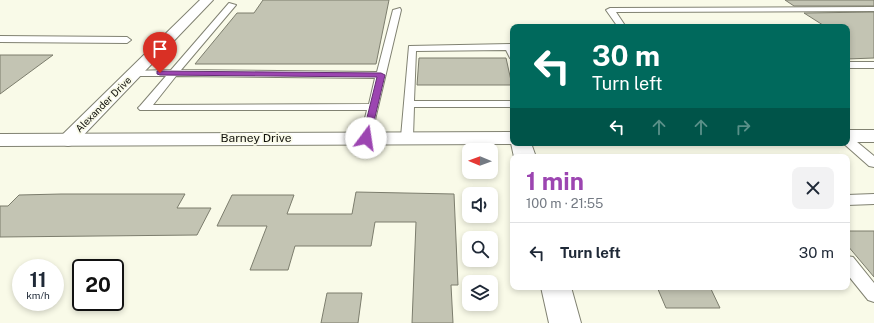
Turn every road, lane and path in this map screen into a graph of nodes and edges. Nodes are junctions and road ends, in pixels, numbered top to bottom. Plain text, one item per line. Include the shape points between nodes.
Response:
1 (206, 0) edge
2 (232, 5) dead end
3 (874, 8) edge
4 (397, 10) dead end
5 (620, 24) edge
6 (0, 39) edge
7 (127, 40) dead end
8 (510, 47) edge
9 (850, 65) edge
10 (874, 65) edge
11 (134, 73) junction
12 (172, 73) junction
13 (381, 75) junction
14 (408, 104) junction
15 (510, 104) edge
16 (373, 107) junction
17 (850, 136) edge
18 (874, 136) edge
19 (407, 137) junction
20 (366, 138) junction
21 (510, 138) edge
22 (0, 140) edge
23 (68, 140) junction
24 (850, 143) edge
25 (874, 164) edge
26 (874, 199) edge
27 (850, 200) edge
28 (850, 266) edge
29 (557, 290) edge
30 (874, 295) edge
31 (565, 323) edge

1 - 11 street, Alexander Drive
2 - 12 lane
3 - 5 lane via 610,10
4 - 13 lane
6 - 7 lane
8 - 14 lane via 412,48
9 - 10 lane
11 - 12 lane
11 - 23 street, Alexander Drive
12 - 13 lane
12 - 16 lane via 144,108
13 - 16 lane
14 - 15 lane
14 - 19 lane
16 - 20 lane
17 - 18 street
19 - 20 street, Barney Drive
19 - 21 street, Barney Drive
20 - 23 street, Barney Drive
22 - 23 street, Barney Drive
24 - 25 lane
26 - 27 lane
28 - 30 lane
29 - 31 street

